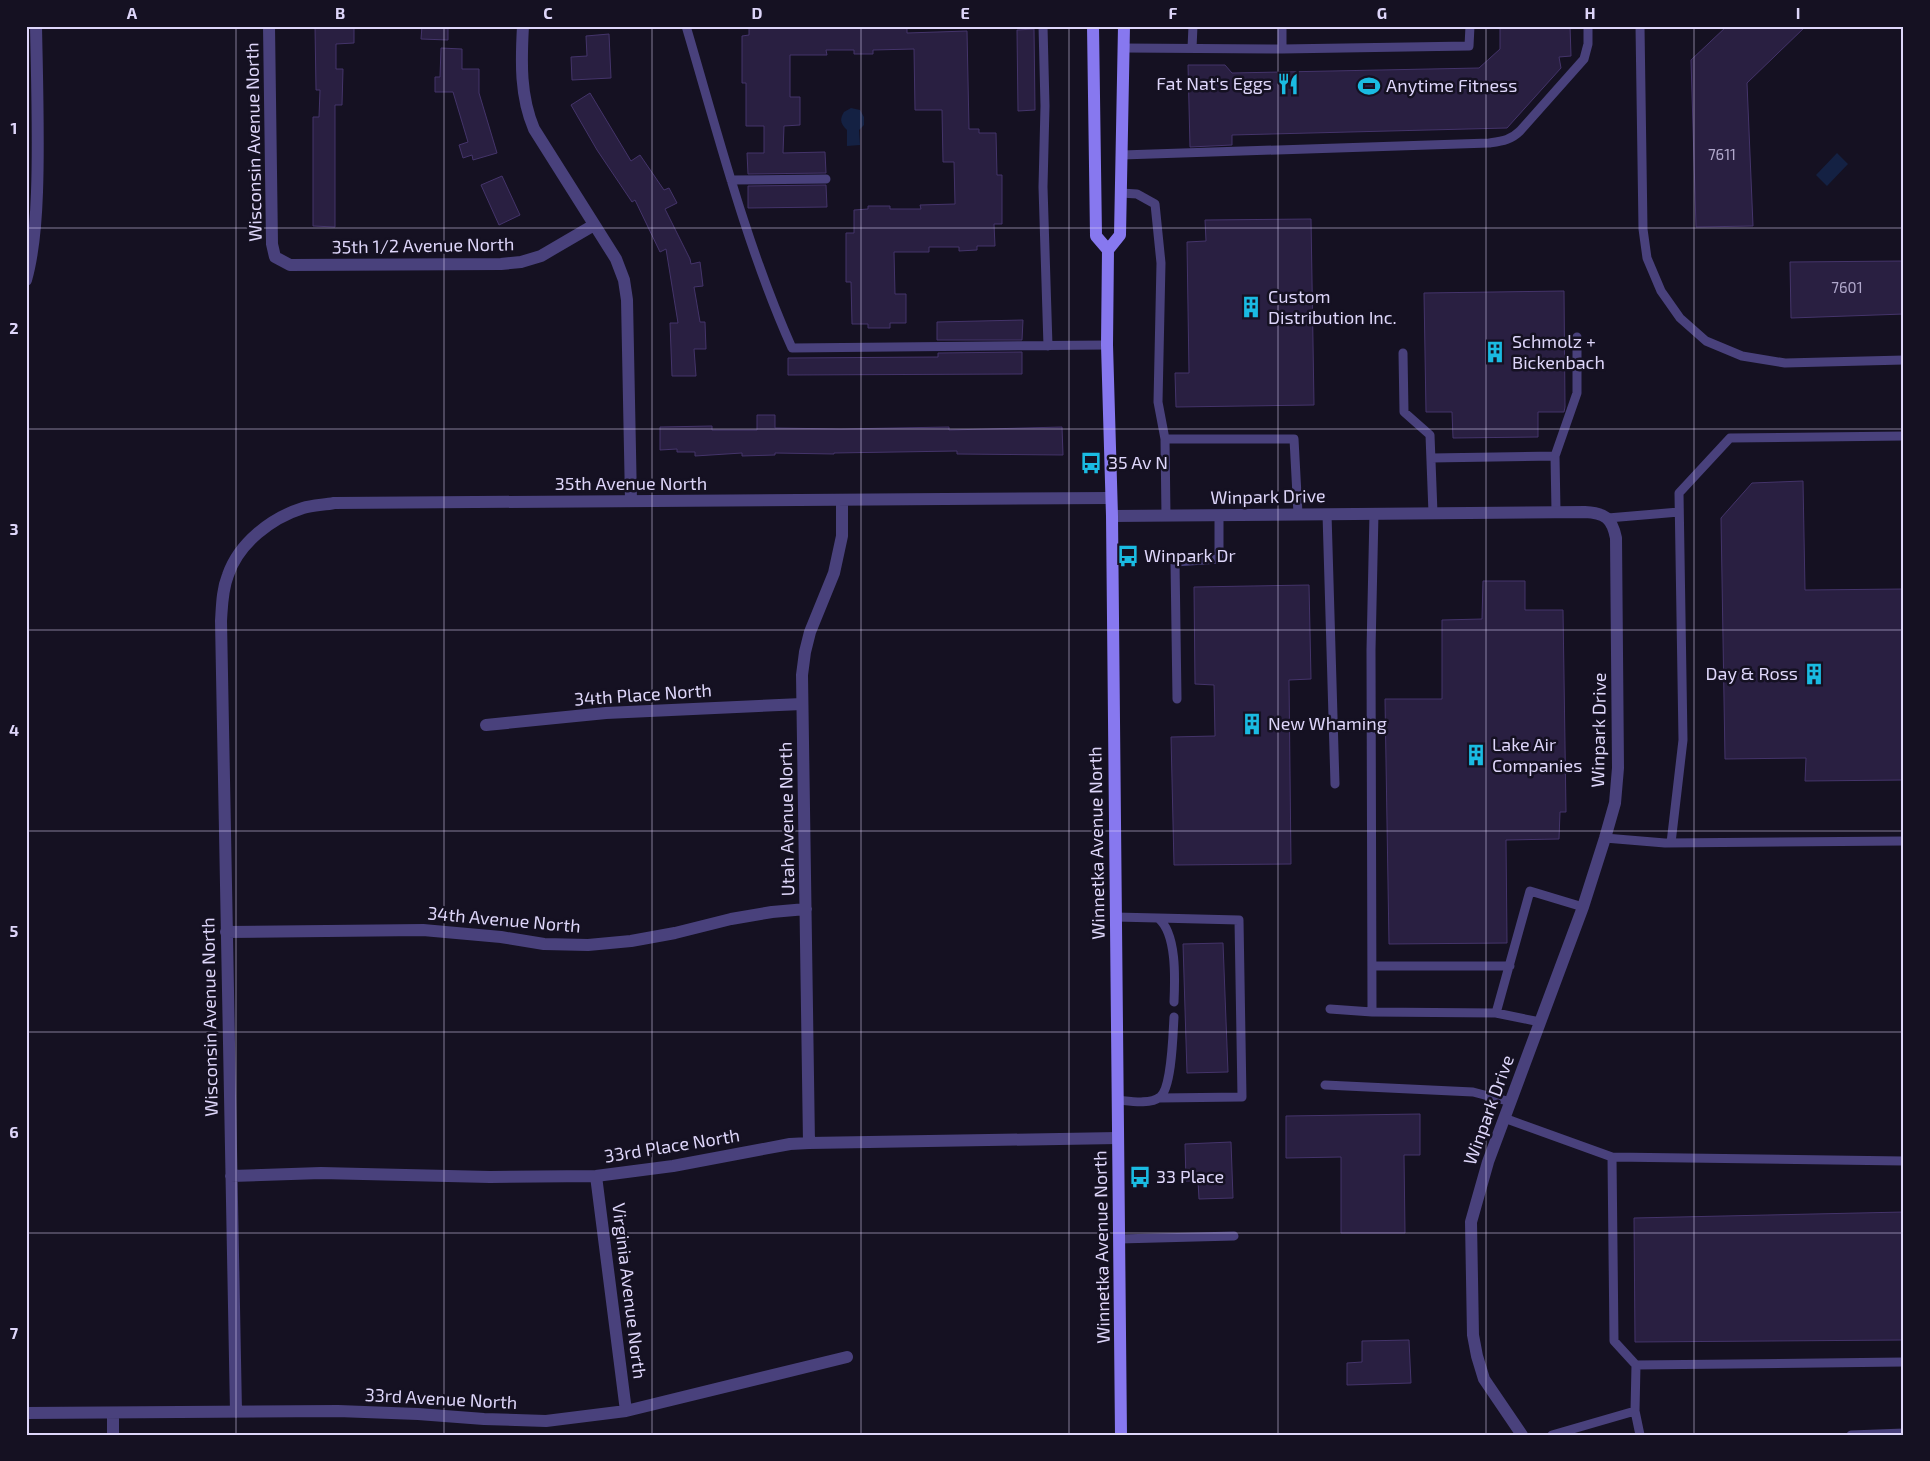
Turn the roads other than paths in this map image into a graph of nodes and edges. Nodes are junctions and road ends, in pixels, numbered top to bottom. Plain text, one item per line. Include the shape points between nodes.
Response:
1 (36, 26) edge
2 (269, 26) edge
3 (523, 26) edge
4 (686, 26) edge
5 (1044, 26) edge
6 (1094, 26) edge
7 (1124, 26) edge
8 (1192, 26) edge
9 (1282, 26) edge
10 (1470, 26) edge
11 (1588, 26) edge
12 (1640, 26) edge
13 (1124, 48) junction
14 (1192, 48) junction
15 (1282, 49) junction
16 (1122, 155) junction
17 (826, 179) dead end
18 (731, 180) junction
19 (1121, 193) junction
20 (594, 225) junction
21 (1108, 250) junction
22 (275, 257) joint
23 (26, 280) edge
24 (1577, 337) dead end
25 (1107, 345) junction
26 (1048, 346) junction
27 (1403, 353) dead end
28 (1904, 360) edge
29 (1904, 436) edge
30 (1165, 439) junction
31 (1555, 456) junction
32 (1431, 458) junction
33 (1110, 498) junction
34 (842, 500) junction
35 (632, 501) junction
36 (1556, 511) junction
37 (1679, 512) junction
38 (1433, 513) junction
39 (1298, 514) junction
40 (1327, 514) junction
41 (1374, 514) junction
42 (1219, 515) junction
43 (1112, 516) junction
44 (1166, 516) junction
45 (1608, 518) junction
46 (221, 621) joint
47 (1177, 699) dead end
48 (802, 704) junction
49 (486, 725) dead end
50 (1335, 784) dead end
51 (1605, 838) junction
52 (1904, 841) edge
53 (1671, 842) junction
54 (1583, 907) junction
55 (806, 909) junction
56 (1115, 917) junction
57 (1158, 918) junction
58 (226, 932) junction
59 (1372, 966) junction
60 (1510, 966) junction
61 (1174, 1002) dead end
62 (1330, 1009) dead end
63 (1372, 1012) junction
64 (1496, 1013) junction
65 (1174, 1017) dead end
66 (1540, 1022) junction
67 (1325, 1086) dead end
68 (1160, 1098) junction
69 (1117, 1100) junction
70 (1511, 1102) junction
71 (1504, 1118) junction
72 (1118, 1138) junction
73 (810, 1143) junction
74 (1612, 1157) junction
75 (1904, 1161) edge
76 (230, 1176) junction
77 (596, 1176) junction
78 (1234, 1236) dead end
79 (1119, 1239) junction
80 (847, 1357) dead end
81 (1904, 1362) edge
82 (1636, 1365) junction
83 (626, 1411) junction
84 (1635, 1411) junction
85 (236, 1412) junction
86 (26, 1413) edge
87 (113, 1413) junction
88 (1904, 1433) edge
89 (113, 1435) edge
90 (1121, 1435) edge
91 (1522, 1435) edge
92 (1552, 1435) edge
93 (1640, 1435) edge
94 (1851, 1435) edge

1 - 23 street via 36,218
2 - 22 street, Wisconsin Avenue North via 272,244
3 - 20 street via 523,94 528,114 534,130
4 - 18 lane
5 - 26 lane via 1043,187
6 - 21 main road via 1096,236
7 - 13 main road, Winnetka Avenue North
8 - 14 lane
9 - 15 lane
10 - 15 lane via 1469,46
11 - 16 lane via 1584,59 1514,138 1490,143
12 - 28 lane via 1643,229 1647,258 1661,291 1680,318 1706,341 1742,356 1786,363
13 - 14 lane
13 - 16 main road, Winnetka Avenue North
14 - 15 lane
16 - 19 main road, Winnetka Avenue North
17 - 18 lane
18 - 26 lane via 792,348
19 - 21 main road, Winnetka Avenue North via 1120,235
19 - 30 lane via 1137,194 1155,204 1160,263 1158,402
20 - 22 street, 35th 1/2 Avenue North via 541,256 521,262 290,265
20 - 35 street via 616,259 627,300
21 - 25 main road, Winnetka Avenue North
24 - 31 lane via 1576,393
25 - 26 lane
25 - 33 main road, Winnetka Avenue North
27 - 32 lane via 1404,412 1430,435
29 - 37 lane via 1730,438 1679,493
30 - 39 lane via 1294,439
30 - 44 lane
31 - 32 lane
31 - 36 lane
32 - 38 lane
33 - 34 street, 35th Avenue North
33 - 43 main road, Winnetka Avenue North
34 - 35 street, 35th Avenue North
34 - 48 street, Utah Avenue North via 842,536 834,573 805,652
35 - 46 street, 35th Avenue North via 334,503 305,507 277,518 240,554 228,575 222,597
36 - 38 street, Winpark Drive
36 - 45 street, Winpark Drive via 1597,512
37 - 45 lane
37 - 53 lane via 1683,740
38 - 41 street, Winpark Drive
39 - 40 street, Winpark Drive
39 - 42 street, Winpark Drive
40 - 41 street, Winpark Drive
40 - 50 lane
41 - 59 lane
42 - 44 street, Winpark Drive
42 - 47 lane via 1219,559 1175,562
43 - 44 street, Winpark Drive
43 - 56 main road, Winnetka Avenue North
45 - 51 street, Winpark Drive via 1614,526 1616,538 1618,768 1615,804
46 - 58 street, Wisconsin Avenue North
48 - 49 street, 34th Place North via 606,713
48 - 55 street, Utah Avenue North
51 - 53 lane
51 - 54 street, Winpark Drive
52 - 53 lane
54 - 60 lane via 1530,891
54 - 66 street, Winpark Drive
55 - 58 street, 34th Avenue North via 731,919 631,942 588,945 544,944 423,930
55 - 73 street, Utah Avenue North
56 - 57 lane
56 - 69 main road, Winnetka Avenue North
57 - 61 lane via 1168,930 1174,969
57 - 68 lane via 1239,920 1242,1097
58 - 76 street, Wisconsin Avenue North
59 - 60 lane
59 - 63 lane
60 - 64 lane
62 - 63 lane
63 - 64 lane
64 - 66 lane
65 - 68 lane via 1170,1064
66 - 70 street, Winpark Drive
67 - 70 lane via 1473,1092
68 - 69 lane via 1151,1101
69 - 72 main road, Winnetka Avenue North
70 - 71 street, Winpark Drive
71 - 74 lane
71 - 91 street, Winpark Drive via 1471,1222 1473,1335 1484,1379
72 - 73 street, 33rd Place North
72 - 79 main road, Winnetka Avenue North
73 - 77 street, 33rd Place North
74 - 75 lane
74 - 82 lane via 1614,1341
76 - 77 street, 33rd Place North via 321,1173
76 - 85 street, Wisconsin Avenue North
77 - 83 street, Virginia Avenue North
78 - 79 lane
79 - 90 main road, Winnetka Avenue North
80 - 83 street, 33rd Avenue North
81 - 82 lane
82 - 84 lane
83 - 85 street, 33rd Avenue North via 546,1421 338,1411
84 - 92 lane
84 - 93 lane
85 - 87 street, 33rd Avenue North
86 - 87 street, 33rd Avenue North
87 - 89 street
88 - 94 lane

